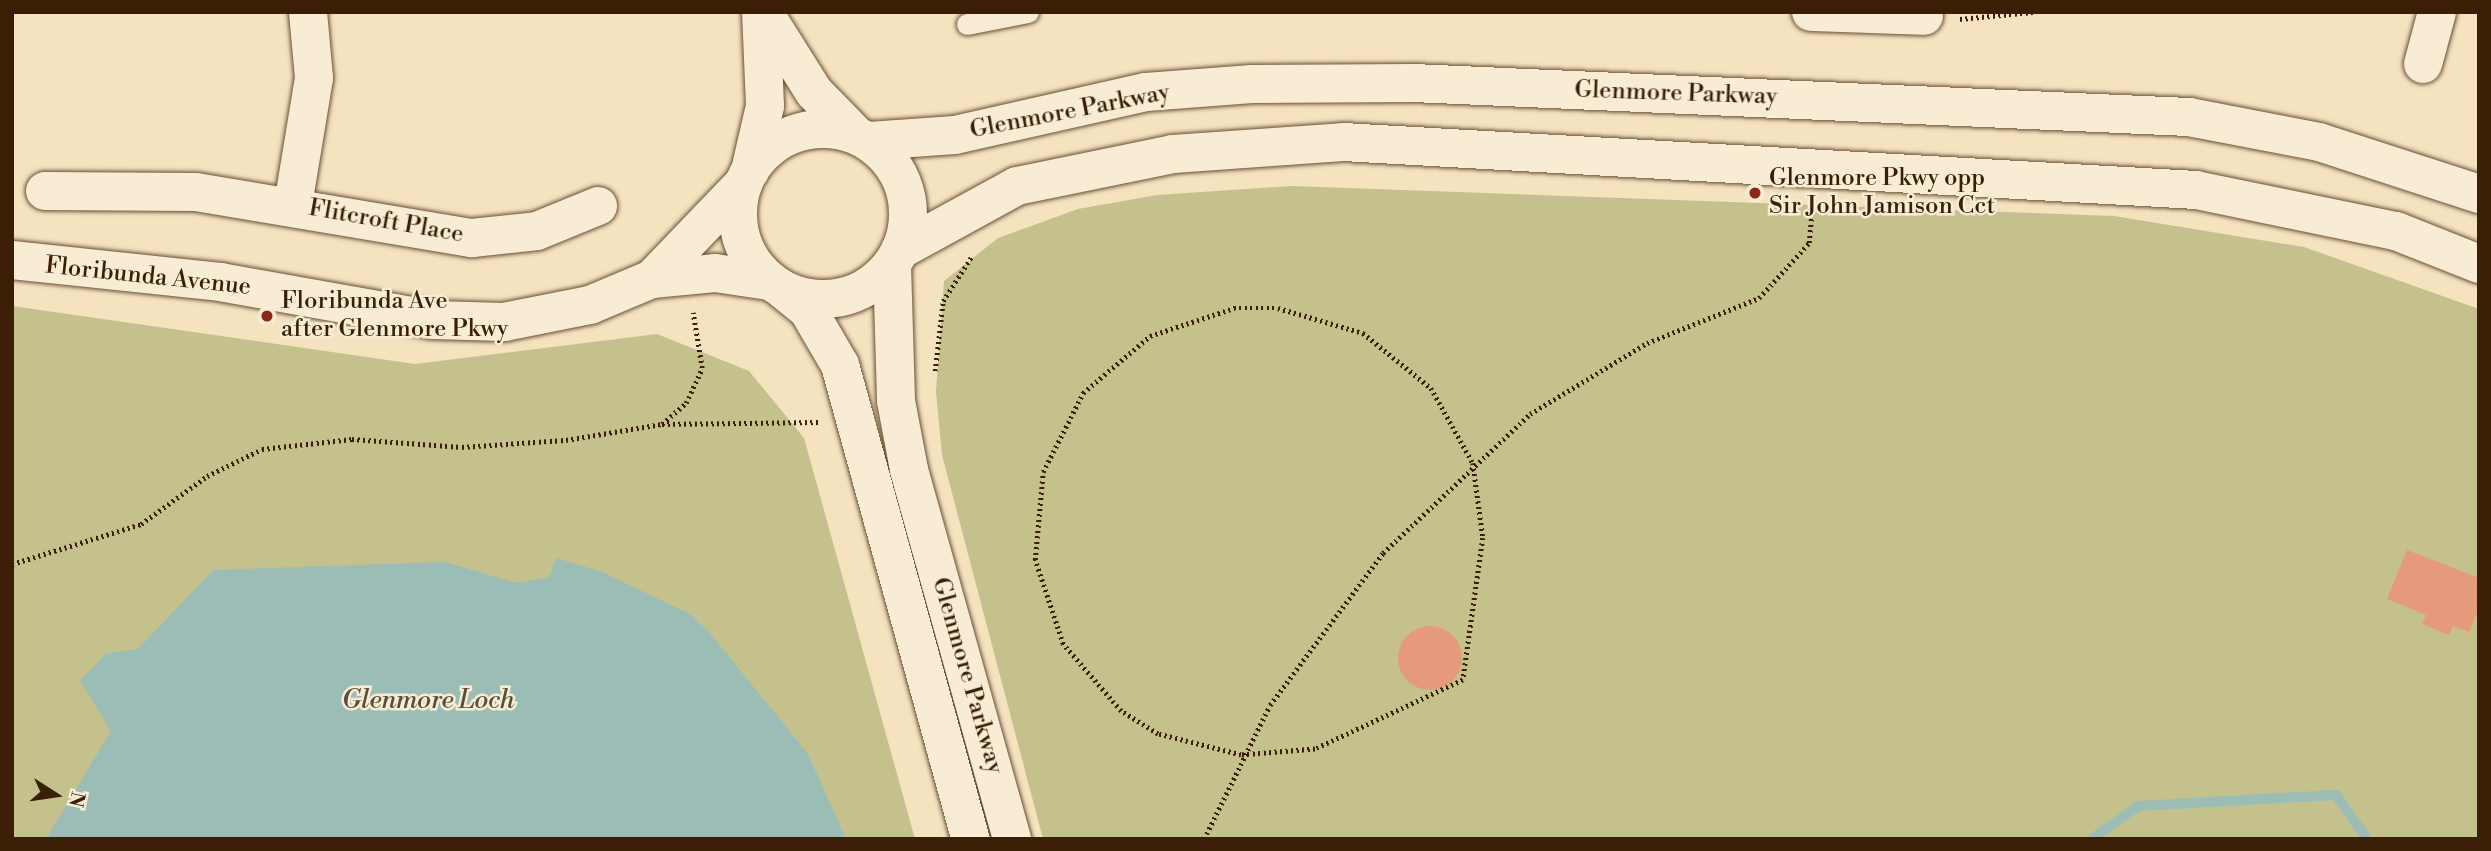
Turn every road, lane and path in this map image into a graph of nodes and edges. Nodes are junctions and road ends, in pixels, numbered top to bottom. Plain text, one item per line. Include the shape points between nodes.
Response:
1 (308, 12) edge
2 (762, 12) edge
3 (1028, 12) edge
4 (1811, 12) edge
5 (2033, 12) edge
6 (2437, 12) edge
7 (1858, 13) edge
8 (1924, 16) joint
9 (967, 24) dead end
10 (2423, 64) dead end
11 (862, 138) junction
12 (1816, 169) junction
13 (746, 177) junction
14 (45, 191) dead end
15 (2479, 194) edge
16 (293, 205) junction
17 (598, 206) dead end
18 (980, 249) dead end
19 (896, 258) junction
20 (12, 260) edge
21 (2479, 264) edge
22 (670, 276) junction
23 (776, 285) junction
24 (896, 401) junction
25 (856, 412) junction
26 (662, 424) junction
27 (1473, 463) junction
28 (12, 564) edge
29 (1241, 755) junction
30 (971, 839) edge
31 (1012, 839) edge
32 (1204, 839) edge

1 - 16 main road, Flitcroft Place via 314,78
2 - 11 main road via 814,92
2 - 13 main road via 765,106
3 - 9 lane
4 - 7 main road
5 - 8 path via 1988,21
6 - 10 main road
7 - 8 main road
11 - 13 main road via 832,129 796,133 765,152
11 - 15 main road, Glenmore Parkway via 955,135 1146,92 1252,84 1413,83 2189,117 2319,142
11 - 19 main road via 901,178 908,227
12 - 19 main road via 1343,142 1245,144 1017,186
12 - 21 main road via 2196,190 2396,231
12 - 27 path via 1809,243 1786,275 1759,298 1647,343 1531,415
13 - 22 main road, Floribunda Avenue
13 - 23 main road via 741,237
14 - 16 main road, Flitcroft Place via 156,190
16 - 17 main road, Flitcroft Place via 443,236 494,238 563,224
18 - 24 path via 943,301 933,390
19 - 23 main road via 853,294 830,299
19 - 24 main road, Glenmore Parkway
20 - 22 main road, Floribunda Avenue via 220,282 480,323 560,313
22 - 23 main road, Floribunda Avenue
22 - 26 path via 702,368 686,403
23 - 25 main road, Glenmore Parkway via 824,334
24 - 31 main road, Glenmore Parkway
25 - 26 path via 823,422
25 - 30 main road, Glenmore Parkway
26 - 28 path via 540,442 462,447 352,439 262,449 207,476 141,524
27 - 29 path via 1383,552 1325,624
27 - 29 path via 1483,538 1463,680 1315,749
27 - 29 path via 1431,388 1400,357 1363,332 1278,308 1190,318 1114,360 1083,393 1043,472 1035,559 1045,603 1088,680 1121,711 1158,734
29 - 32 path

